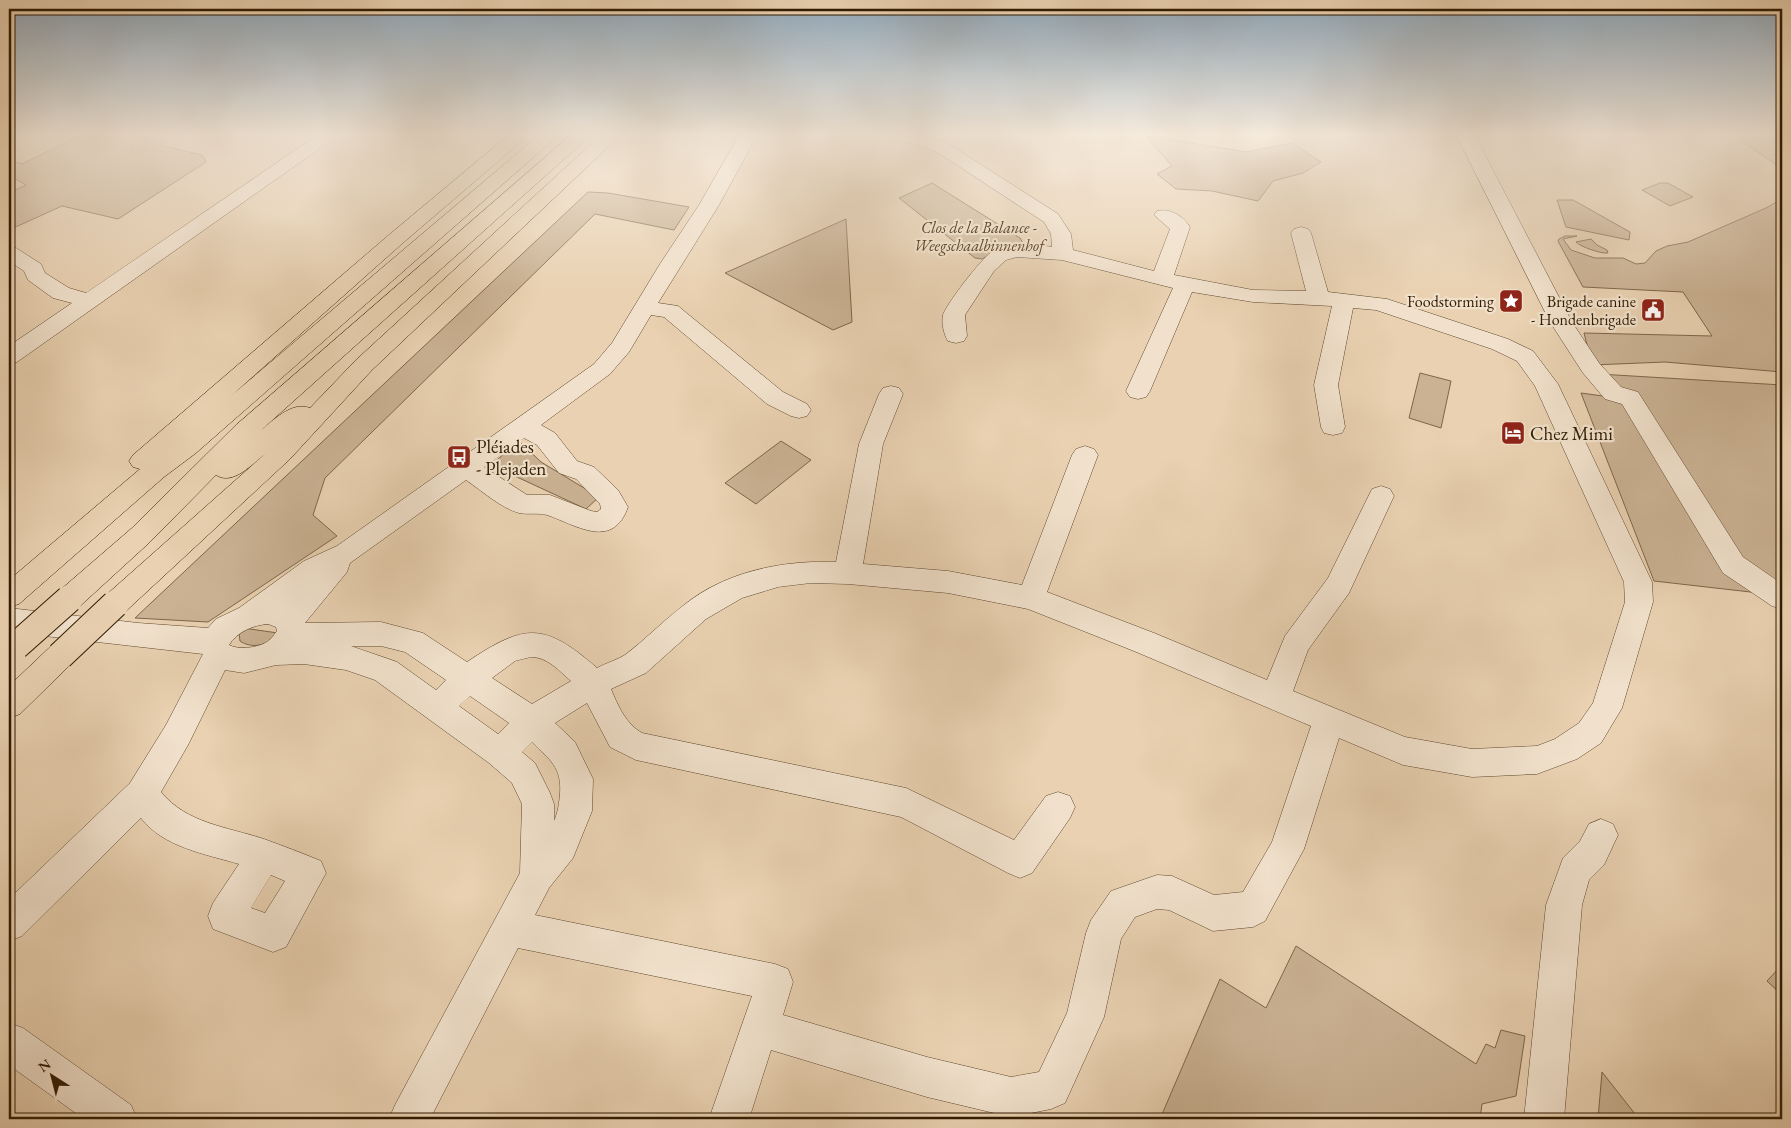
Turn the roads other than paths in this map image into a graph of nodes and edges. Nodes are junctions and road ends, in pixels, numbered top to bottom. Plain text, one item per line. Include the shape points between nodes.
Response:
1 (255, 187) edge
2 (458, 187) edge
3 (490, 187) edge
4 (523, 187) edge
5 (556, 187) edge
6 (719, 187) edge
7 (1003, 187) edge
8 (1499, 187) edge
9 (1512, 187) edge
10 (1164, 215) dead end
11 (1301, 233) dead end
12 (1531, 237) junction
13 (9, 252) edge
14 (1063, 254) junction
15 (1162, 279) junction
16 (1185, 284) junction
17 (1319, 298) junction
18 (1344, 300) junction
19 (89, 301) junction
20 (645, 308) junction
21 (956, 336) dead end
22 (9, 357) edge
23 (364, 365) junction
24 (1138, 391) dead end
25 (892, 394) dead end
26 (799, 410) dead end
27 (523, 426) junction
28 (1333, 427) dead end
29 (1085, 455) dead end
30 (465, 467) junction
31 (1381, 496) dead end
32 (141, 535) junction
33 (347, 553) junction
34 (848, 573) junction
35 (15, 581) edge
36 (1032, 598) junction
37 (1782, 598) edge
38 (249, 616) junction
39 (286, 636) junction
40 (11, 639) edge
41 (217, 648) junction
42 (468, 678) junction
43 (594, 683) junction
44 (1276, 698) junction
45 (9, 704) edge
46 (437, 708) junction
47 (1329, 720) junction
48 (532, 721) junction
49 (500, 753) junction
50 (142, 794) junction
51 (1058, 807) dead end
52 (1601, 835) dead end
53 (264, 856) dead end
54 (537, 876) junction
55 (9, 923) edge
56 (509, 928) junction
57 (761, 1028) junction
58 (9, 1042) edge
59 (117, 1119) edge
60 (409, 1119) edge
61 (730, 1119) edge
62 (1544, 1119) edge

1 - 19 street
2 - 35 highway
3 - 35 highway via 187,447
4 - 32 highway via 245,431
5 - 23 highway
6 - 20 street
7 - 14 street via 1051,218 1061,234
8 - 12 street
9 - 12 street
10 - 15 street via 1180,227
11 - 17 street
12 - 37 street via 1561,322 1591,368 1613,393 1630,398 1733,565
13 - 19 street via 34,268 35,276 61,293
14 - 15 street
14 - 21 street via 1015,251 999,256 986,267 954,315
15 - 16 street
16 - 17 street via 1253,296
16 - 24 street
17 - 18 street
18 - 28 street via 1326,385
18 - 47 street via 1379,304 1414,314 1500,344 1524,356 1546,384 1613,525 1638,582 1640,602 1608,708 1590,733 1566,749 1537,760 1472,763 1403,751
19 - 22 street
20 - 26 street via 670,311 775,398
20 - 27 street via 621,347 602,369
23 - 32 highway
23 - 45 highway, bridge via 288,446
25 - 34 street via 871,444
27 - 30 street
27 - 30 street via 546,439 568,467 585,473 609,497 615,507 612,516 602,522 588,521 550,505 522,504
29 - 36 street
30 - 33 street
31 - 44 street via 1340,585 1295,644
32 - 40 highway, bridge via 69,599
33 - 38 street via 314,569
33 - 39 street
34 - 36 street via 948,582
34 - 43 street via 811,572 778,576 733,590 696,611 635,664
36 - 44 street
38 - 39 street via 276,614
38 - 41 street via 224,630
39 - 41 street via 250,660 226,659
39 - 42 street via 381,634 413,642
39 - 46 street via 386,671
40 - 41 street via 138,635
41 - 50 street via 177,735
42 - 43 street via 508,651 544,645 563,656
42 - 46 street
42 - 48 street
43 - 48 street
43 - 51 street via 604,709 621,737 636,746 906,803 1020,861
44 - 47 street
46 - 49 street
47 - 57 street via 1287,850 1253,909 1212,913 1172,893 1157,892 1123,903 1104,933 1085,1017 1051,1089 1011,1097 927,1077
48 - 49 street
48 - 54 street via 564,752 576,779 575,811 561,847
49 - 54 street via 524,773 538,804
50 - 53 street via 159,815 184,831
50 - 55 street
52 - 62 street via 1592,853 1574,870 1564,905
54 - 56 street
56 - 57 street via 775,982
56 - 60 street
57 - 61 street
58 - 59 street

